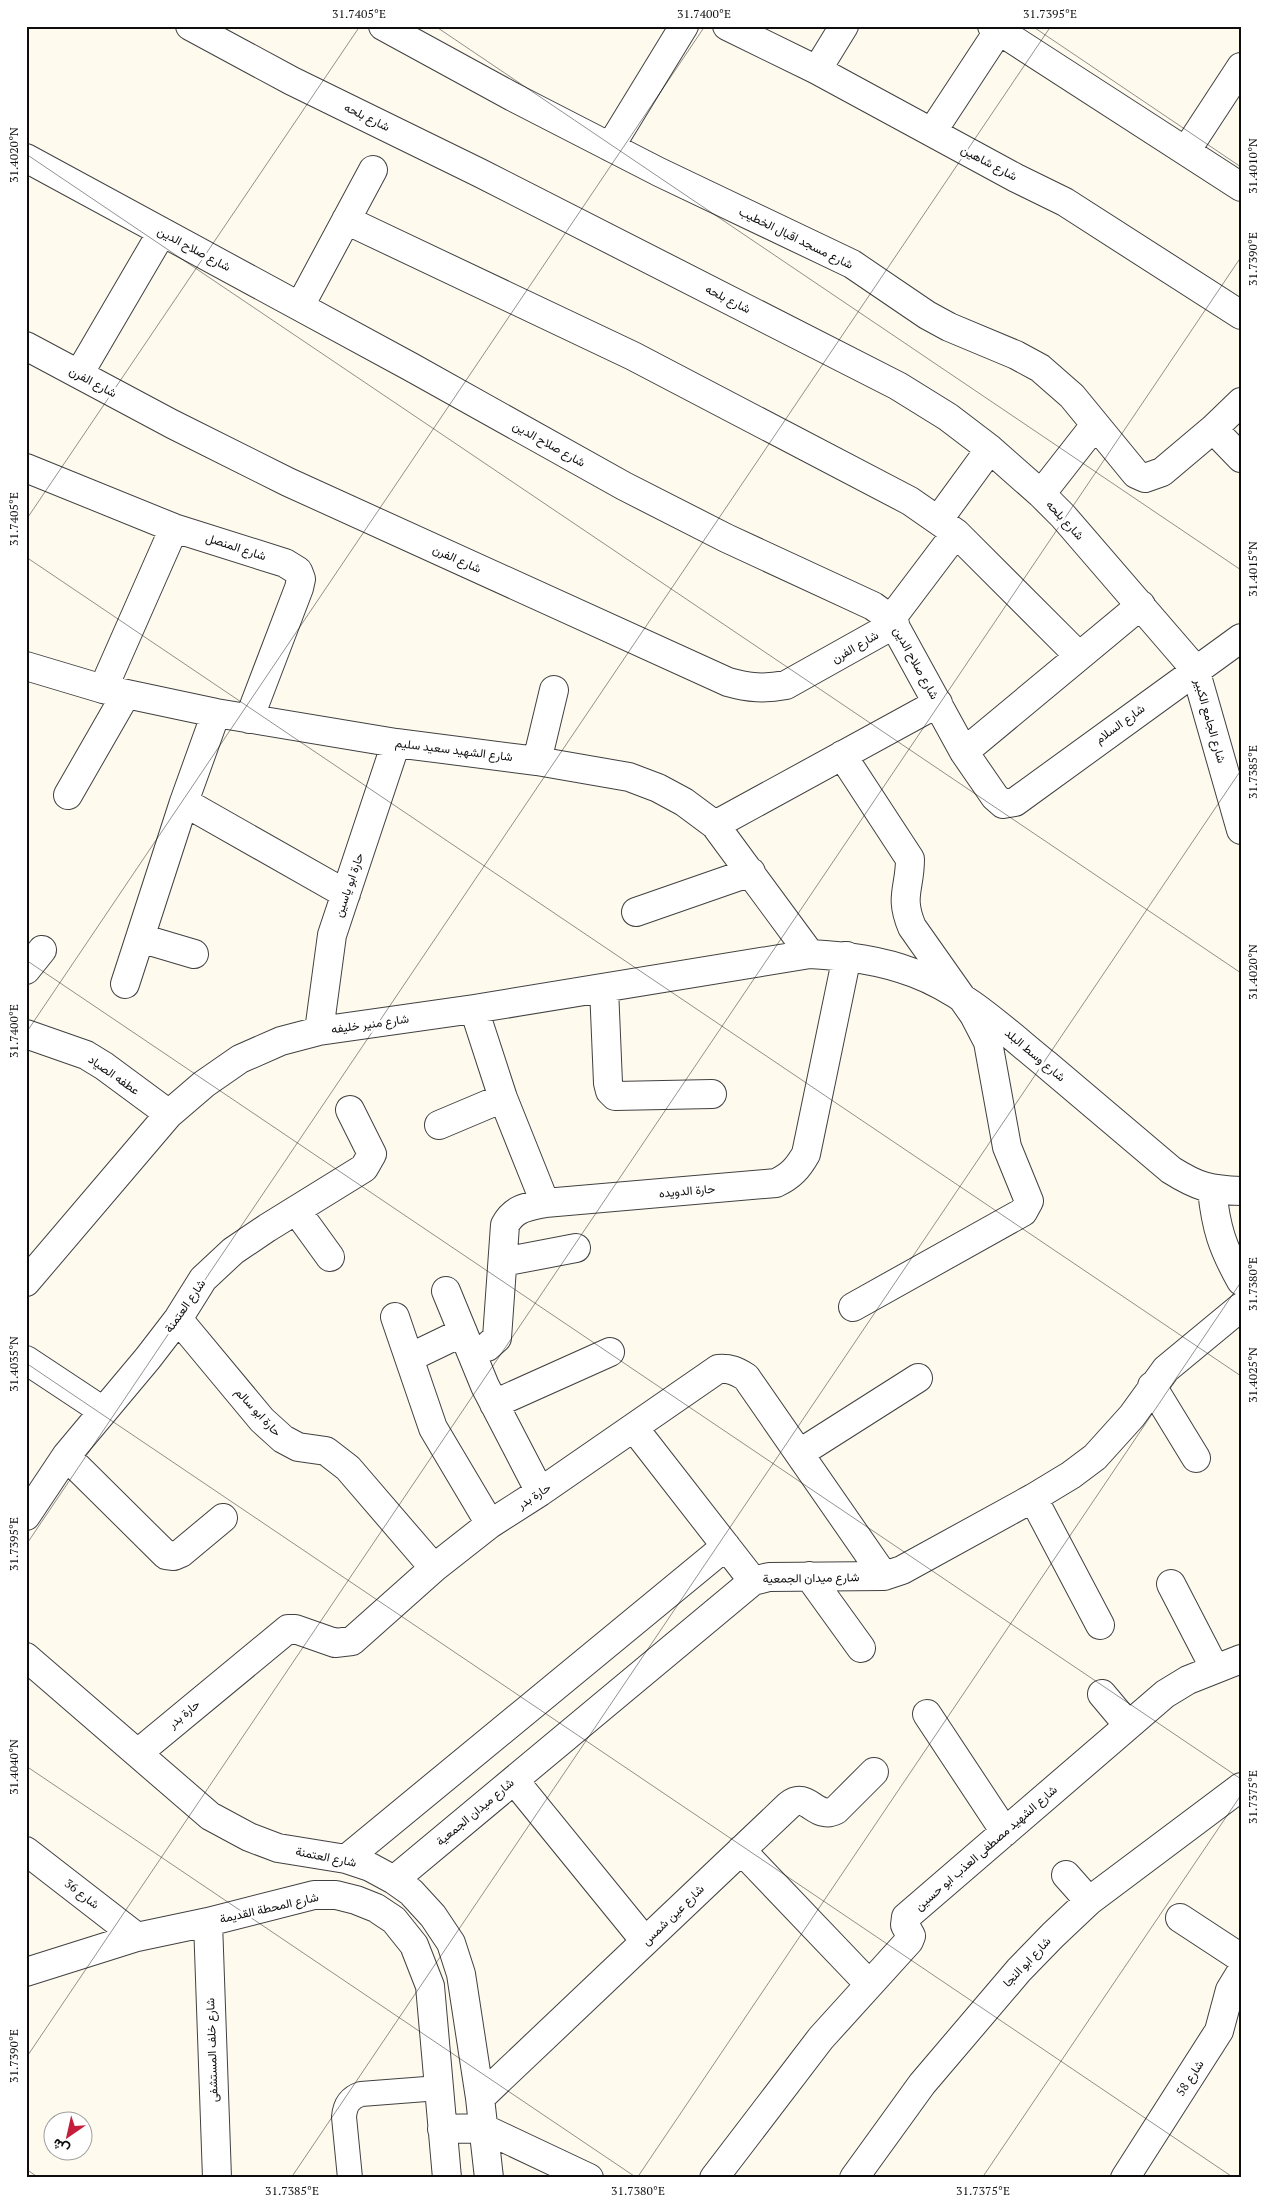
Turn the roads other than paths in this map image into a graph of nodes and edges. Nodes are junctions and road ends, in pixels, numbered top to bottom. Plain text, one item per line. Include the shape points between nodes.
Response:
1 (190, 26) edge
2 (384, 26) edge
3 (684, 26) edge
4 (728, 26) edge
5 (844, 26) edge
6 (996, 28) edge
7 (1241, 67) edge
8 (817, 70) junction
9 (932, 132) junction
10 (610, 147) junction
11 (1186, 151) junction
12 (26, 158) edge
13 (373, 170) dead end
14 (1241, 187) edge
15 (346, 220) junction
16 (162, 232) junction
17 (300, 306) junction
18 (1241, 315) edge
19 (26, 346) edge
20 (79, 374) junction
21 (1241, 402) edge
22 (1095, 425) junction
23 (1214, 429) junction
24 (990, 449) junction
25 (1241, 458) edge
26 (26, 468) edge
27 (1042, 494) junction
28 (947, 526) junction
29 (174, 528) junction
30 (1141, 605) junction
31 (893, 621) junction
32 (1241, 638) edge
33 (1079, 656) junction
34 (26, 666) edge
35 (1195, 669) junction
36 (554, 690) dead end
37 (114, 692) junction
38 (938, 703) junction
39 (216, 714) junction
40 (249, 718) junction
41 (396, 743) junction
42 (964, 752) junction
43 (842, 756) junction
44 (537, 761) junction
45 (68, 796) dead end
46 (998, 800) joint
47 (184, 802) junction
48 (715, 825) junction
49 (1241, 830) edge
50 (751, 872) junction
51 (346, 894) junction
52 (636, 912) dead end
53 (140, 938) junction
54 (194, 954) dead end
55 (810, 954) junction
56 (847, 956) junction
57 (125, 984) dead end
58 (604, 988) junction
59 (962, 998) junction
60 (474, 1009) junction
61 (319, 1031) junction
62 (26, 1034) edge
63 (712, 1094) dead end
64 (503, 1098) junction
65 (350, 1110) dead end
66 (169, 1114) junction
67 (439, 1125) dead end
68 (1212, 1190) junction
69 (1241, 1191) edge
70 (545, 1203) junction
71 (296, 1210) junction
72 (576, 1248) dead end
73 (330, 1257) dead end
74 (502, 1262) junction
75 (1241, 1281) edge
76 (26, 1282) edge
77 (446, 1291) dead end
78 (853, 1307) dead end
79 (1241, 1307) edge
80 (395, 1316) dead end
81 (178, 1319) junction
82 (467, 1342) junction
83 (610, 1352) dead end
84 (409, 1358) junction
85 (26, 1360) edge
86 (918, 1378) dead end
87 (1152, 1386) junction
88 (494, 1404) junction
89 (103, 1411) junction
90 (634, 1428) junction
91 (800, 1453) junction
92 (66, 1456) junction
93 (1196, 1458) dead end
94 (540, 1492) junction
95 (1033, 1498) junction
96 (26, 1516) edge
97 (223, 1518) dead end
98 (490, 1524) junction
99 (726, 1546) junction
100 (434, 1568) junction
101 (809, 1576) junction
102 (884, 1576) junction
103 (753, 1581) junction
104 (1172, 1584) dead end
105 (1100, 1625) dead end
106 (861, 1648) dead end
107 (26, 1657) edge
108 (1241, 1659) edge
109 (1215, 1669) junction
110 (1102, 1694) dead end
111 (927, 1714) dead end
112 (1128, 1725) junction
113 (138, 1753) junction
114 (874, 1772) dead end
115 (514, 1780) junction
116 (1241, 1787) edge
117 (1005, 1832) junction
118 (741, 1850) junction
119 (26, 1852) edge
120 (346, 1859) junction
121 (1066, 1875) dead end
122 (402, 1886) junction
123 (1089, 1901) junction
124 (1180, 1918) dead end
125 (394, 1920) junction
126 (208, 1922) junction
127 (137, 1937) junction
128 (645, 1941) junction
129 (1241, 1958) edge
130 (26, 1972) edge
131 (1241, 1972) edge
132 (869, 1984) junction
133 (1233, 2018) edge
134 (439, 2088) junction
135 (480, 2098) junction
136 (483, 2128) junction
137 (442, 2129) junction
138 (217, 2178) edge
139 (350, 2178) edge
140 (447, 2178) edge
141 (490, 2178) edge
142 (589, 2178) edge
143 (714, 2178) edge
144 (854, 2178) edge
145 (1126, 2178) edge

1 - 24 street, شارع بلحه via 292,81 898,386 948,417
2 - 10 street, شارع مسجد اقبال الخطيب
3 - 10 street
4 - 8 street, شارع شاهين
5 - 8 street
6 - 9 street
6 - 11 street
7 - 11 street
8 - 9 street, شارع شاهين
9 - 18 street, شارع شاهين via 1089,216
10 - 22 street, شارع مسجد اقبال الخطيب via 852,264 927,315 1024,359 1057,381
11 - 14 street
12 - 16 street, شارع صلاح الدين
13 - 15 street
15 - 17 street
15 - 28 street via 633,356 880,485
16 - 17 street, شارع صلاح الدين
16 - 20 street
17 - 31 street, شارع صلاح الدين via 624,486 726,538 873,606
19 - 20 street, شارع الفرن
20 - 31 street, شارع الفرن via 288,482 747,688 767,689 786,685
21 - 23 street, شارع مسجد اقبال الخطيب
22 - 23 street, شارع مسجد اقبال الخطيب via 1136,474 1145,478 1162,472
22 - 27 street
23 - 25 street
24 - 27 street, شارع بلحه
24 - 28 street
26 - 29 street, شارع المنصل
27 - 30 street, شارع بلحه
28 - 31 street
28 - 33 street
29 - 37 street
29 - 40 street, شارع المنصل via 285,563 298,571 300,588
30 - 33 street
30 - 35 street, شارع بلحه
31 - 38 street, شارع صلاح الدين
32 - 35 street, شارع السلام
33 - 42 street
34 - 37 street, شارع الشهيد سعيد سليم
35 - 46 street, شارع السلام via 1014,802 1003,804
35 - 49 street, شارع الجامع الكبير
36 - 44 street
37 - 39 street, شارع الشهيد سعيد سليم
37 - 45 street
38 - 42 street, شارع صلاح الدين
38 - 43 street
39 - 40 street, شارع الشهيد سعيد سليم
39 - 47 street
40 - 41 street, شارع الشهيد سعيد سليم
41 - 44 street, شارع الشهيد سعيد سليم
41 - 51 street, حارة ابو ياسين
42 - 46 street, شارع صلاح الدين
43 - 48 street
43 - 59 street via 910,860 905,911 912,927
44 - 48 street, شارع الشهيد سعيد سليم via 629,777 684,802
47 - 51 street
47 - 53 street
48 - 50 street, شارع الشهيد سعيد سليم
50 - 52 street
50 - 55 street, شارع الشهيد سعيد سليم
51 - 61 street, حارة ابو ياسين via 332,936
53 - 54 street
53 - 57 street
55 - 56 street, شارع وسط البلد
55 - 58 street, شارع منير خليفه
56 - 59 street, شارع وسط البلد via 914,973
56 - 70 street, حارة الدويده via 806,1154 789,1177 776,1183
58 - 60 street, شارع منير خليفه
58 - 63 street via 608,1084 615,1096
59 - 68 street, شارع وسط البلد via 983,1012 1171,1170
59 - 78 street via 988,1042 1007,1147 1028,1194 1027,1208 1018,1216
60 - 61 street, شارع منير خليفه
60 - 64 street
61 - 66 street, شارع منير خليفه via 281,1041 240,1059
62 - 66 street, عطفه الصياد via 86,1055
64 - 67 street
64 - 70 street
65 - 71 street, شارع العتمنة via 371,1149 369,1162
66 - 76 street, شارع منير خليفه
68 - 69 street, شارع وسط البلد
68 - 75 street via 1217,1229
70 - 74 street, حارة الدويده via 519,1208 510,1215 503,1236
71 - 73 street
71 - 81 street, شارع العتمنة via 233,1251 203,1279
72 - 74 street
74 - 82 street, حارة الدويده via 497,1338 486,1347
77 - 82 street
79 - 87 street, شارع ميدان الجمعية via 1166,1369
80 - 84 street
81 - 89 street, شارع العتمنة
81 - 100 street, حارة ابو سالم via 262,1420 283,1439 298,1447 326,1451 338,1458
82 - 84 street
82 - 88 street
83 - 88 street
84 - 98 street via 433,1428
85 - 89 street
86 - 91 street
87 - 93 street
87 - 95 street, شارع ميدان الجمعية via 1132,1416 1095,1457
88 - 94 street
89 - 92 street, شارع العتمنة
90 - 91 street, حارة بدر via 708,1375 727,1368 746,1378
90 - 94 street, حارة بدر
90 - 99 street
91 - 102 street, حارة بدر
92 - 96 street, شارع العتمنة
92 - 97 street via 166,1555 181,1553
94 - 98 street, حارة بدر
95 - 102 street, شارع ميدان الجمعية via 902,1570
95 - 105 street
98 - 100 street, حارة بدر
99 - 103 street
99 - 120 street
100 - 113 street, حارة بدر via 352,1642 335,1644 295,1629 282,1632
101 - 102 street, شارع ميدان الجمعية
101 - 103 street, شارع ميدان الجمعية via 768,1576
101 - 106 street
103 - 115 street, شارع ميدان الجمعية
104 - 109 street
107 - 113 street, شارع العتمنة
108 - 109 street, شارع الشهيد مصطفى العذب ابو حسين
109 - 112 street, شارع الشهيد مصطفى العذب ابو حسين via 1188,1680
110 - 112 street
111 - 117 street
112 - 117 street, شارع الشهيد مصطفى العذب ابو حسين
113 - 120 street, شارع العتمنة via 210,1816 249,1837 278,1848
114 - 118 street, شارع عين شمس via 829,1813 823,1813 806,1802 793,1801
115 - 122 street, شارع ميدان الجمعية
115 - 128 street
116 - 123 street, شارع ابو النجا
117 - 132 street, شارع الشهيد مصطفى العذب ابو حسين via 906,1917 904,1922 910,1939
118 - 128 street, شارع عين شمس
118 - 132 street
119 - 127 street, شارع 36
120 - 122 street, شارع العتمنة via 370,1867
121 - 123 street
122 - 125 street, شارع ميدان الجمعية
122 - 135 street, شارع العتمنة via 433,1916 451,1943 461,1974
123 - 144 street, شارع ابو النجا via 1019,1970 936,2067
124 - 129 street
125 - 126 street, شارع المحطة القديمة via 356,1900 314,1895
125 - 134 street, شارع المحطة القديمة via 414,1945 430,1986
126 - 127 street, شارع المحطة القديمة
126 - 138 street, شارع خلف المستشفى
127 - 130 street, شارع المحطة القديمة
128 - 135 street, شارع عين شمس
131 - 133 street, شارع 58 via 1230,1990
132 - 143 street, شارع الشهيد مصطفى العذب ابو حسين via 821,2038
133 - 145 street, شارع 58 via 1220,2031
134 - 137 street, شارع المحطة القديمة
134 - 139 lane via 361,2094 350,2100 344,2117
135 - 136 street, شارع العتمنة
136 - 137 street
136 - 141 street, شارع العتمنة
136 - 142 street
137 - 140 street, شارع المحطة القديمة

